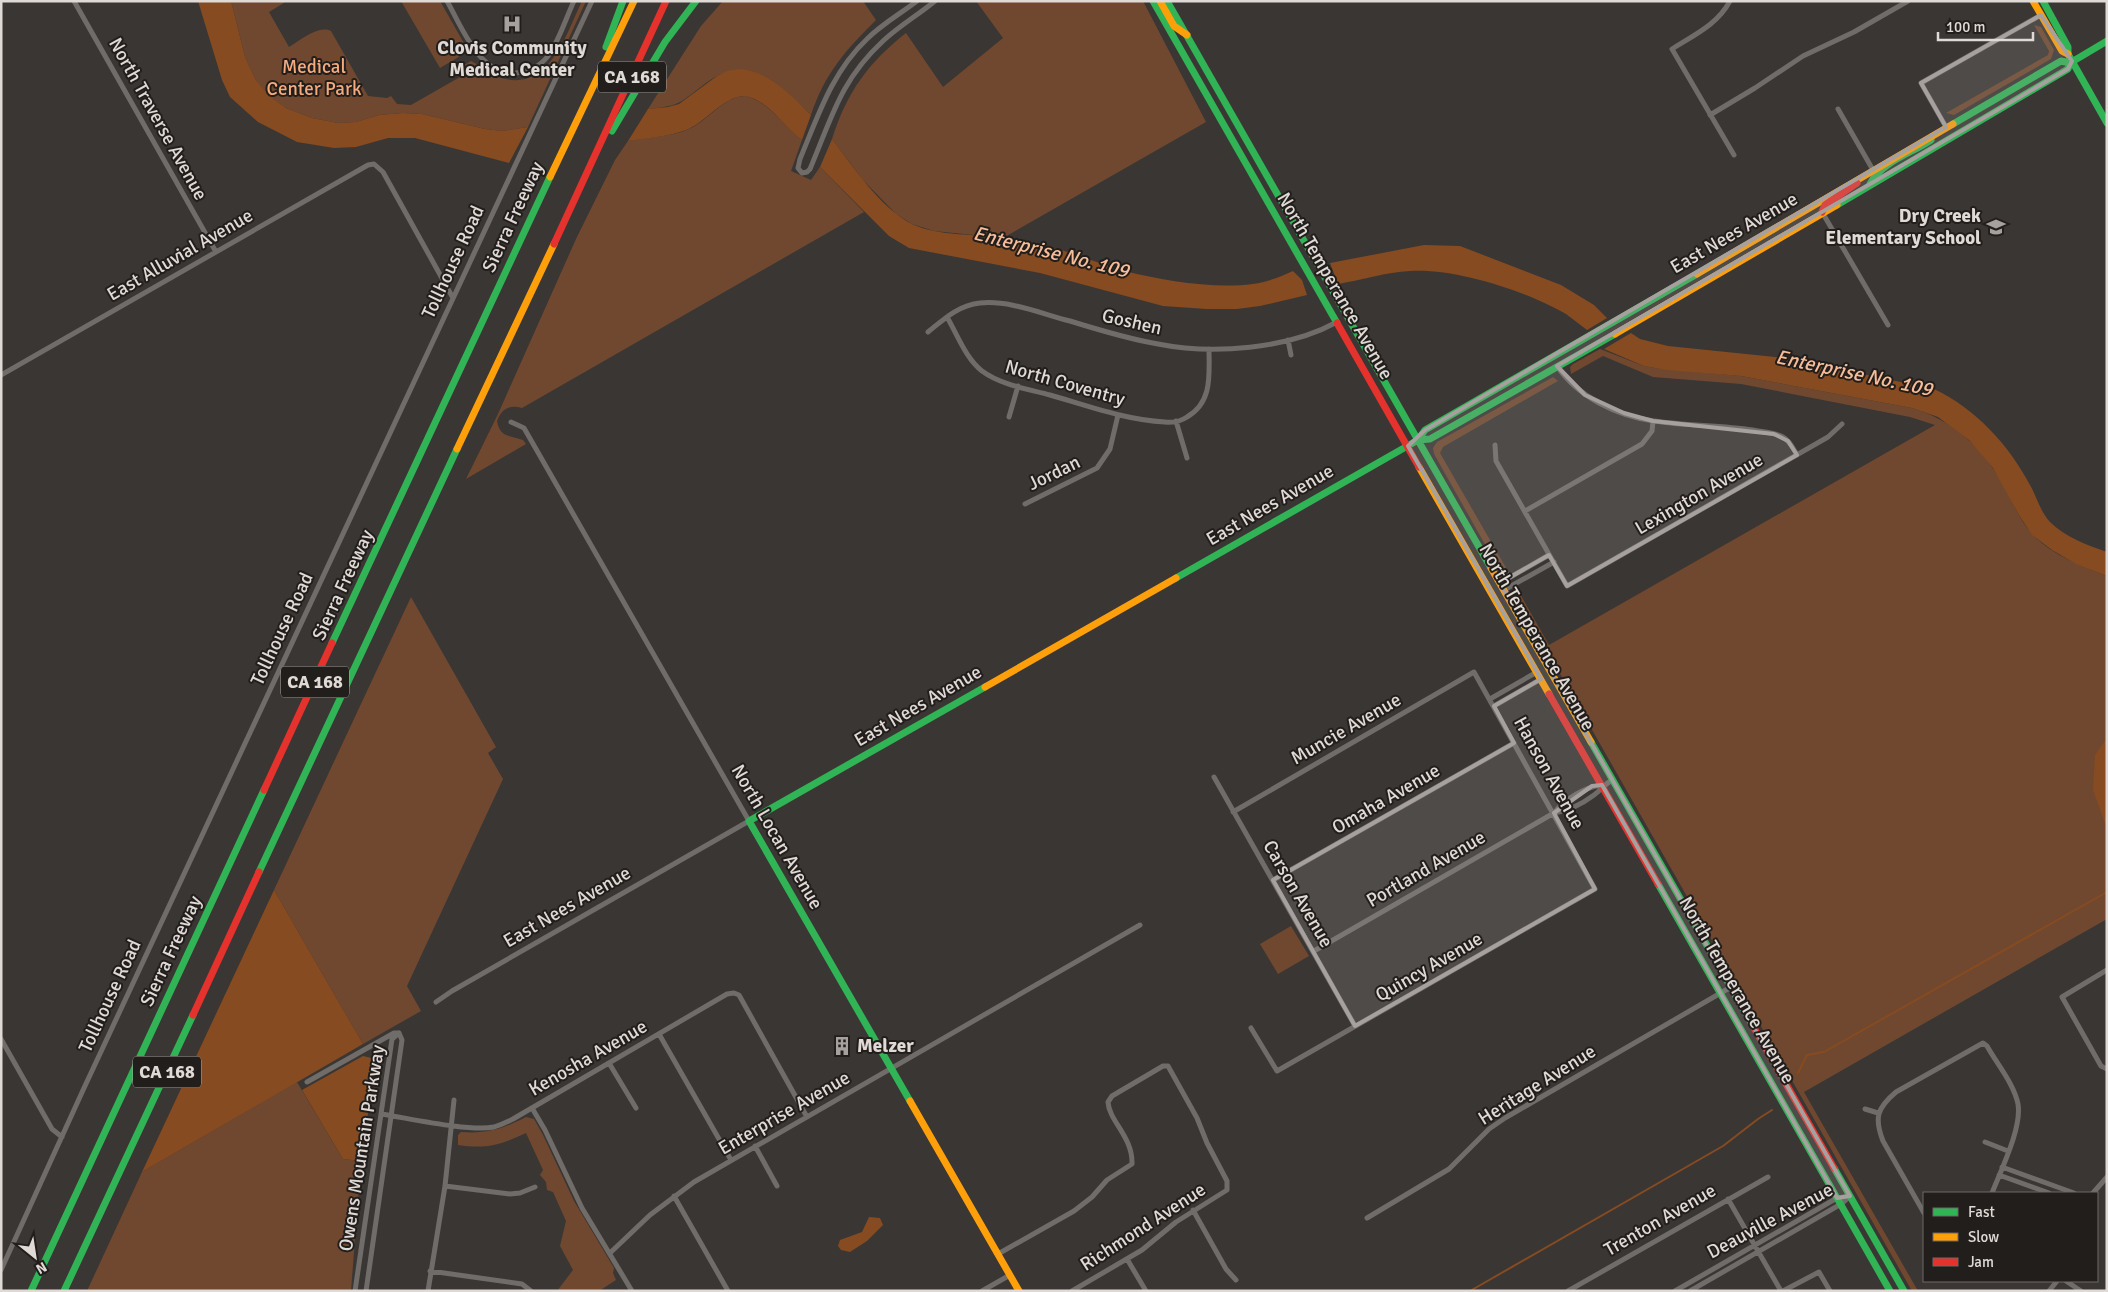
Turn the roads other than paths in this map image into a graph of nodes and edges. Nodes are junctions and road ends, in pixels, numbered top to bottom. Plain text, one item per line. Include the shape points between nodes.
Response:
1 (74, 1) edge
2 (447, 1) edge
3 (574, 1) edge
4 (592, 1) edge
5 (623, 1) edge
6 (634, 1) edge
7 (666, 1) edge
8 (696, 1) edge
9 (917, 1) edge
10 (935, 1) edge
11 (1153, 1) edge
12 (1160, 1) edge
13 (1167, 1) edge
14 (1730, 1) edge
15 (1908, 1) edge
16 (2033, 1) edge
17 (2042, 1) edge
18 (2041, 15) junction
19 (1187, 36) junction
20 (2107, 41) edge
21 (2070, 59) junction
22 (599, 74) junction
23 (1838, 109) dead end
24 (1710, 115) junction
25 (2107, 123) edge
26 (1946, 127) junction
27 (598, 152) junction
28 (1734, 155) dead end
29 (1873, 170) junction
30 (1870, 184) junction
31 (1822, 212) junction
32 (216, 252) junction
33 (453, 298) junction
34 (947, 317) junction
35 (1337, 322) junction
36 (1888, 325) dead end
37 (928, 332) dead end
38 (1288, 340) junction
39 (1209, 348) junction
40 (1291, 354) dead end
41 (1557, 366) junction
42 (1, 375) edge
43 (1018, 386) junction
44 (1118, 414) junction
45 (1009, 417) dead end
46 (1176, 421) junction
47 (1653, 421) junction
48 (511, 422) dead end
49 (1842, 424) dead end
50 (1418, 440) junction
51 (1495, 445) dead end
52 (1408, 446) junction
53 (1797, 455) junction
54 (1187, 458) dead end
55 (1025, 504) dead end
56 (1525, 511) junction
57 (1550, 555) junction
58 (1554, 562) junction
59 (1500, 583) junction
60 (1504, 590) junction
61 (1474, 672) joint
62 (1539, 676) junction
63 (1490, 699) junction
64 (1494, 706) junction
65 (1514, 743) junction
66 (1214, 777) dead end
67 (1612, 780) junction
68 (1602, 785) junction
69 (1233, 812) junction
70 (1554, 813) junction
71 (749, 821) junction
72 (1273, 880) junction
73 (1595, 889) joint
74 (1140, 925) dead end
75 (1314, 951) junction
76 (2107, 970) edge
77 (1731, 987) junction
78 (1720, 994) junction
79 (436, 1002) dead end
80 (1355, 1026) junction
81 (1252, 1028) dead end
82 (399, 1033) junction
83 (659, 1034) junction
84 (1, 1039) edge
85 (608, 1063) junction
86 (892, 1068) junction
87 (2106, 1069) edge
88 (307, 1082) dead end
89 (454, 1100) dead end
90 (532, 1108) junction
91 (636, 1108) dead end
92 (1865, 1109) dead end
93 (1878, 1113) junction
94 (381, 1114) junction
95 (390, 1116) junction
96 (807, 1117) junction
97 (451, 1124) junction
98 (62, 1137) junction
99 (1985, 1142) dead end
100 (755, 1146) junction
101 (2008, 1151) junction
102 (730, 1160) junction
103 (2002, 1167) junction
104 (1999, 1175) junction
105 (1768, 1177) dead end
106 (2107, 1177) edge
107 (445, 1186) junction
108 (777, 1186) dead end
109 (535, 1187) dead end
110 (1992, 1192) edge
111 (2047, 1192) edge
112 (2071, 1192) edge
113 (2094, 1192) edge
114 (674, 1196) junction
115 (1850, 1196) junction
116 (1728, 1199) junction
117 (1839, 1201) junction
118 (1193, 1210) junction
119 (1923, 1211) edge
120 (1367, 1218) dead end
121 (1754, 1245) junction
122 (1758, 1252) junction
123 (610, 1253) junction
124 (998, 1254) junction
125 (1128, 1259) junction
126 (1, 1270) edge
127 (430, 1271) junction
128 (1010, 1275) junction
129 (1236, 1280) dead end
130 (2068, 1282) edge
131 (31, 1291) edge
132 (64, 1291) edge
133 (356, 1291) edge
134 (366, 1291) edge
135 (428, 1291) edge
136 (531, 1291) edge
137 (632, 1291) edge
138 (728, 1291) edge
139 (982, 1291) edge
140 (1019, 1291) edge
141 (1072, 1291) edge
142 (1146, 1291) edge
143 (1568, 1291) edge
144 (1675, 1291) edge
145 (1690, 1291) edge
146 (1782, 1291) edge
147 (1830, 1291) edge
148 (1890, 1291) edge
149 (1904, 1291) edge
150 (2081, 1291) edge

1 - 32 street, North Traverse Avenue
2 - 3 street via 480,58 498,70 518,73 530,70 547,58
4 - 33 street, Tollhouse Road
5 - 22 main road
6 - 22 main road, Sierra Freeway / CA 168
7 - 27 main road, CA 168
8 - 27 main road via 665,42
9 - 10 street via 871,35 841,69 829,89 800,159 798,168 802,173 810,168 838,100 857,69 888,36
11 - 35 main road, North Temperance Avenue
12 - 19 main road via 1176,30
13 - 19 main road, North Temperance Avenue
14 - 24 street via 1712,24 1672,49
15 - 24 street via 1854,32 1798,58
16 - 18 main road
17 - 21 main road via 2068,47
18 - 21 main road
18 - 26 street via 1921,83
19 - 50 main road, North Temperance Avenue
20 - 21 main road, East Nees Avenue
21 - 25 main road
21 - 26 main road, East Nees Avenue via 2061,61
21 - 30 main road, East Nees Avenue via 2068,69
22 - 131 main road, Sierra Freeway / CA 168
23 - 29 street
24 - 28 street
26 - 29 main road, East Nees Avenue
26 - 30 main road via 1921,148 1876,174
27 - 132 main road, CA 168
29 - 31 main road via 1825,204
29 - 50 main road, East Nees Avenue via 1426,429
30 - 31 main road, East Nees Avenue
31 - 36 street
31 - 41 main road, East Nees Avenue
32 - 33 street, East Alluvial Avenue via 362,167 374,164 383,172
32 - 42 street, East Alluvial Avenue
33 - 98 street, Tollhouse Road
34 - 37 street, Goshen
34 - 39 street, Goshen via 980,303 1005,304 1132,339 1160,345
34 - 43 street, North Coventry via 981,370 999,381
35 - 38 street, Goshen via 1318,332
35 - 52 main road, North Temperance Avenue
38 - 39 street, Goshen
38 - 40 street
39 - 46 street via 1206,396 1195,412
41 - 47 street via 1585,395 1624,413
41 - 50 main road, East Nees Avenue via 1430,439
43 - 44 street, North Coventry
43 - 45 street
44 - 46 street, North Coventry
44 - 55 street, Jordan via 1110,448 1098,468
46 - 54 street
47 - 53 street via 1717,425 1774,434 1788,441
47 - 56 street via 1652,430 1642,444
48 - 71 street, North Locan Avenue via 524,428
49 - 53 street, Lexington Avenue via 1828,438
50 - 52 main road, East Nees Avenue
50 - 59 main road, North Temperance Avenue
51 - 56 street via 1496,461
52 - 62 main road, North Temperance Avenue
52 - 71 main road, East Nees Avenue
53 - 58 street, Lexington Avenue via 1567,586
56 - 57 street
57 - 58 street
57 - 59 street
58 - 60 street
59 - 60 main road, North Temperance Avenue
60 - 67 main road, North Temperance Avenue
61 - 63 street, Hanson Avenue
61 - 69 street, Muncie Avenue
62 - 63 street
62 - 64 street
62 - 68 main road, North Temperance Avenue
63 - 64 street, Hanson Avenue
64 - 65 street, Hanson Avenue
65 - 70 street, Hanson Avenue
65 - 72 street, Omaha Avenue
66 - 69 street, Carson Avenue
67 - 68 street, Portland Avenue
67 - 77 main road, North Temperance Avenue
68 - 70 street, Portland Avenue via 1595,794 1566,811
68 - 70 street, Portland Avenue via 1592,786 1560,805
68 - 78 main road, North Temperance Avenue
69 - 72 street, Carson Avenue
70 - 73 street, Hanson Avenue
70 - 75 street, Portland Avenue
71 - 79 street, East Nees Avenue
71 - 86 main road, North Locan Avenue
72 - 75 street, Carson Avenue
73 - 80 street, Quincy Avenue
74 - 86 street, Enterprise Avenue
75 - 80 street, Carson Avenue
76 - 87 street via 2062,997 2096,1058
77 - 78 street, Heritage Avenue
77 - 115 main road, North Temperance Avenue
78 - 117 main road, North Temperance Avenue
78 - 120 street, Heritage Avenue via 1505,1118 1449,1170
80 - 81 street, Quincy Avenue via 1277,1071
82 - 88 street
82 - 94 street, Owens Mountain Parkway via 392,1039
82 - 95 street, Owens Mountain Parkway via 402,1040
83 - 85 street, Kenosha Avenue
83 - 96 street, Kenosha Avenue via 727,994 739,995
83 - 102 street
84 - 98 street via 52,1129
85 - 90 street, Kenosha Avenue
85 - 91 street
86 - 96 street, Enterprise Avenue
86 - 124 main road, North Locan Avenue
89 - 97 street
90 - 97 street, Kenosha Avenue via 495,1127
90 - 123 street via 546,1130 582,1208
92 - 93 street
93 - 101 street via 1896,1092 1983,1043 2015,1095 2017,1128
93 - 119 street via 1883,1141
94 - 95 street, Kenosha Avenue
94 - 133 street, Owens Mountain Parkway
95 - 97 street, Kenosha Avenue
95 - 134 street, Owens Mountain Parkway
96 - 100 street, Enterprise Avenue
97 - 107 street
98 - 126 street, Tollhouse Road
99 - 101 street
100 - 102 street, Enterprise Avenue
100 - 108 street
101 - 103 street
102 - 114 street, Enterprise Avenue
103 - 104 street
103 - 112 street
104 - 110 street
104 - 111 street
105 - 116 street, Trenton Avenue
106 - 113 street
107 - 109 street via 510,1194
107 - 127 street
114 - 123 street, Enterprise Avenue
114 - 138 street
115 - 117 street, Deauville Avenue
115 - 149 main road, North Temperance Avenue
116 - 121 street
116 - 143 street, Trenton Avenue
117 - 121 street, Deauville Avenue
117 - 122 street, Deauville Avenue
117 - 148 main road, North Temperance Avenue
118 - 124 street, Richmond Avenue via 1223,1194 1228,1186 1197,1118 1168,1066 1163,1066 1112,1096 1108,1102 1128,1141 1132,1164 1107,1180 1074,1211
118 - 125 street, Richmond Avenue
118 - 129 street
121 - 122 street
121 - 144 street, Deauville Avenue
122 - 145 street, Deauville Avenue
122 - 146 street
123 - 137 street
124 - 128 main road, North Locan Avenue
125 - 141 street, Richmond Avenue
125 - 142 street
127 - 135 street
127 - 136 street via 522,1284
128 - 139 street
128 - 140 main road, North Locan Avenue
130 - 150 street
146 - 147 street via 1819,1272

